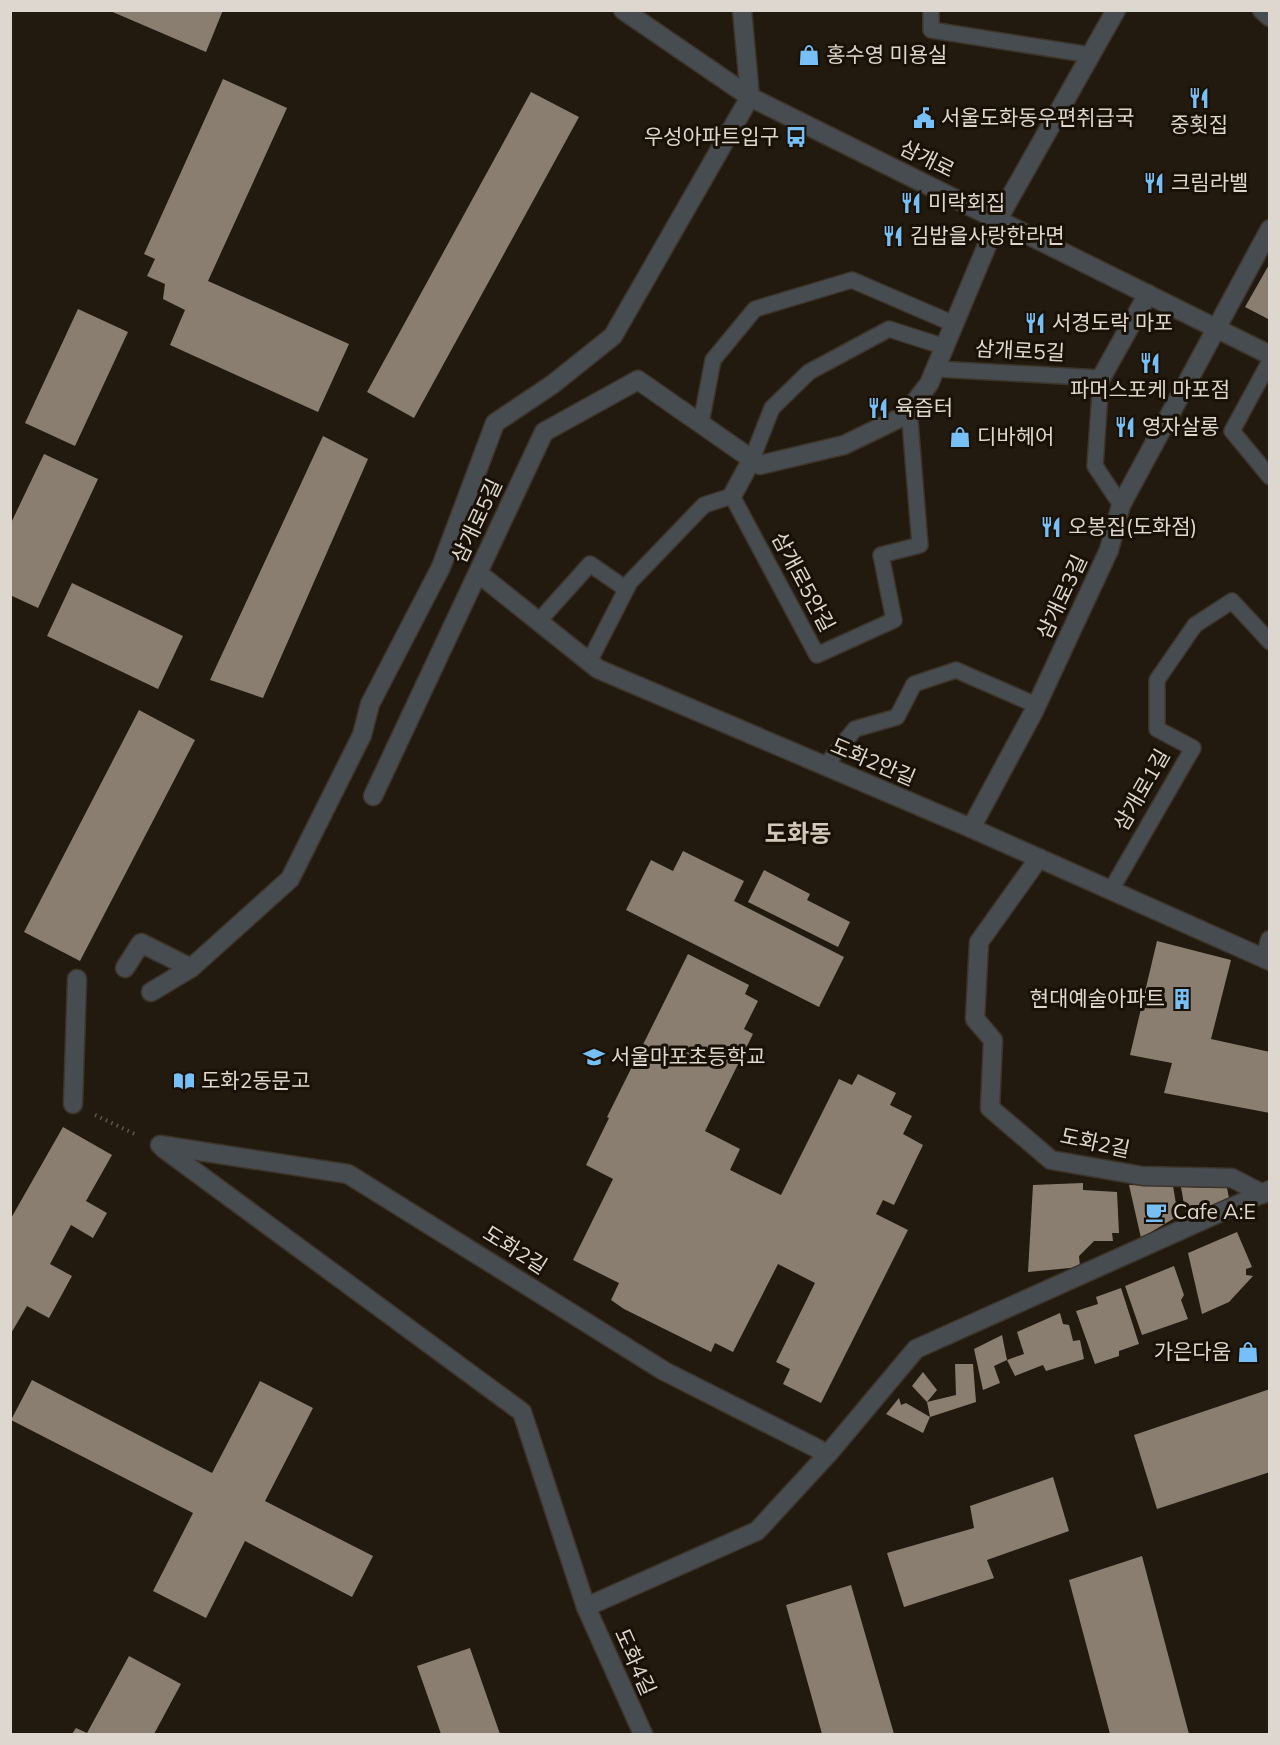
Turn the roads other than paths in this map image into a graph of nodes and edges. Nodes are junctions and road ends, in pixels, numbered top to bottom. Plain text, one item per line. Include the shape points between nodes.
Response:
1 (623, 10) edge
2 (742, 10) edge
3 (931, 10) edge
4 (1116, 10) edge
5 (1262, 10) edge
6 (1269, 17) edge
7 (1091, 55) junction
8 (750, 97) junction
9 (998, 219) junction
10 (1269, 229) edge
11 (1148, 294) junction
12 (954, 324) junction
13 (1214, 327) junction
14 (945, 347) junction
15 (1269, 355) edge
16 (1269, 361) edge
17 (936, 369) junction
18 (1101, 378) junction
19 (909, 409) junction
20 (701, 423) junction
21 (752, 459) junction
22 (1269, 477) edge
23 (732, 496) junction
24 (1121, 505) junction
25 (478, 573) junction
26 (626, 589) junction
27 (538, 622) junction
28 (1269, 642) edge
29 (589, 663) junction
30 (1036, 705) junction
31 (825, 766) junction
32 (373, 796) dead end
33 (971, 828) junction
34 (1039, 858) junction
35 (1111, 890) junction
36 (1269, 940) edge
37 (1267, 959) edge
38 (125, 968) dead end
39 (191, 968) junction
40 (77, 979) dead end
41 (151, 992) dead end
42 (73, 1104) road end
43 (159, 1145) joint
44 (1266, 1192) edge
45 (828, 1454) junction
46 (586, 1607) junction
47 (643, 1734) edge

1 - 8 street, 삼개로
2 - 8 street
3 - 7 lane via 931,30
4 - 7 street, 삼개로5길
5 - 6 street
7 - 9 street, 삼개로5길
8 - 9 street, 삼개로
8 - 39 street via 613,336 554,384 495,423 441,567 370,704 362,735 290,879
9 - 11 street, 삼개로
9 - 12 street, 삼개로5길
10 - 13 street, 삼개로3길
11 - 13 street, 삼개로
11 - 18 street
12 - 14 street, 삼개로5길
12 - 20 lane, 삼개로5길 via 852,280 755,309 713,360
13 - 15 street, 삼개로
13 - 24 street, 삼개로3길
14 - 17 street, 삼개로5길
14 - 21 lane, 삼개로5길 via 889,330 809,372 772,408
16 - 22 lane via 1232,431
17 - 18 lane, 삼개로5길
17 - 19 street, 삼개로5길
18 - 24 lane via 1095,466
19 - 21 street, 삼개로5길 via 904,416 844,445 760,465
19 - 23 lane, 삼개로5안길 via 920,545 881,555 894,620 817,655
20 - 21 street, 삼개로5길
20 - 25 street, 삼개로5길 via 638,380 544,432
21 - 23 street
23 - 26 lane via 704,505
24 - 30 street, 삼개로3길 via 1109,550
25 - 27 street, 도화2안길
25 - 32 street, 삼개로5길
26 - 27 lane via 591,564
26 - 29 lane
27 - 29 street, 도화2안길
28 - 35 lane, 삼개로1길 via 1232,601 1195,626 1157,680 1157,729 1193,748
29 - 31 street, 도화2안길
30 - 31 lane via 956,669 914,684 897,717 855,729
30 - 33 street, 삼개로3길
31 - 33 street, 도화2안길
33 - 34 street, 도화2안길
34 - 35 street, 도화2안길
34 - 44 street, 도화2길 via 979,942 975,1019 993,1040 990,1108 1051,1160 1143,1176 1232,1178
35 - 37 street, 도화2안길
36 - 37 street
38 - 39 street via 141,943
39 - 41 street
40 - 42 street
43 - 45 street, 도화2길 via 348,1174 664,1371
43 - 46 street, 도화4길 via 522,1412
44 - 45 street, 도화2길 via 916,1349
45 - 46 street, 도화2길 via 757,1531
46 - 47 street, 도화4길

